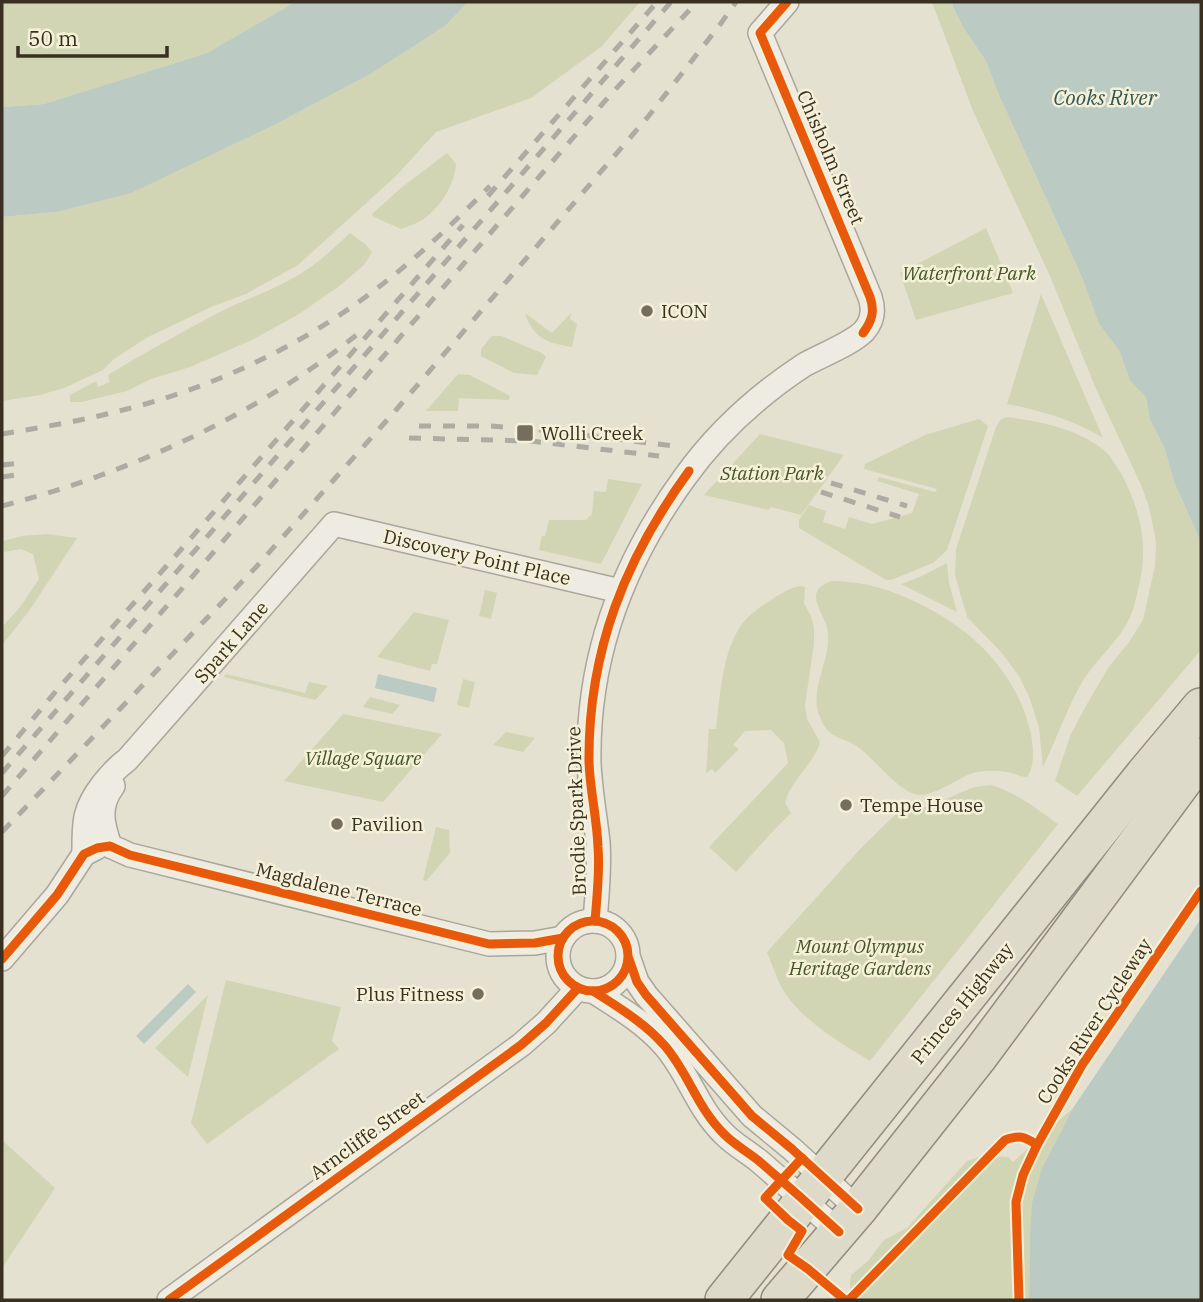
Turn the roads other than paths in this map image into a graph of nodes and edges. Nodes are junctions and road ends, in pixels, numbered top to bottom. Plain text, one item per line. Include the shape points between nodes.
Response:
1 (787, 2) edge
2 (863, 333) joint
3 (334, 524) joint
4 (620, 591) junction
5 (1201, 707) edge
6 (1201, 757) edge
7 (127, 760) junction
8 (110, 846) junction
9 (84, 854) junction
10 (595, 921) junction
11 (563, 938) junction
12 (2, 959) edge
13 (629, 959) junction
14 (585, 990) junction
15 (813, 1188) junction
16 (849, 1221) junction
17 (169, 1300) edge
18 (724, 1300) edge
19 (780, 1300) edge

1 - 2 street, Chisholm Street via 761,33 870,297 872,317
2 - 4 street, Brodie Spark Drive via 784,379 725,428 665,504
3 - 4 street, Discovery Point Place
3 - 7 street, Spark Lane
4 - 10 street, Brodie Spark Drive via 599,660 591,713 589,762 599,866
5 - 15 highway, Princes Highway
6 - 16 highway via 979,1056
7 - 8 street, Spark Lane via 104,802 103,827
7 - 9 street, Spark Lane via 90,800
8 - 9 street
8 - 11 street, Magdalene Terrace via 130,855 489,944
9 - 12 street via 57,895
10 - 11 street via 576,925
10 - 13 street via 620,933
11 - 14 street via 558,949 561,972
13 - 14 street via 613,986
13 - 15 street via 646,995
14 - 15 street via 631,1015 666,1047 697,1100 725,1135 757,1160
14 - 17 street, Arncliffe Street via 521,1045
15 - 16 street
15 - 18 highway, Princes Highway
16 - 19 highway

